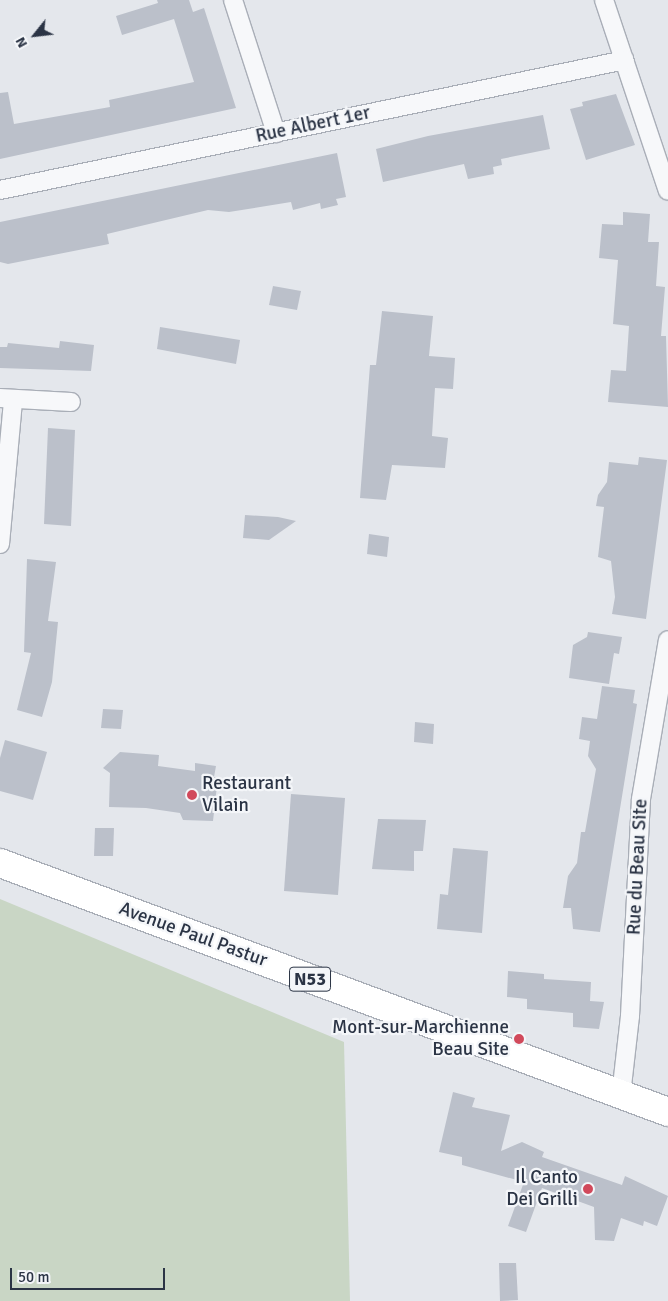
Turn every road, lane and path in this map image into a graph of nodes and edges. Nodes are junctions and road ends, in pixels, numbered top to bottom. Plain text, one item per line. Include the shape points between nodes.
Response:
1 (233, 0) edge
2 (604, 0) edge
3 (625, 60) junction
4 (276, 132) junction
5 (0, 190) edge
6 (668, 191) edge
7 (6, 399) edge
8 (71, 402) dead end
9 (0, 544) edge
10 (668, 640) edge
11 (0, 863) edge
12 (621, 1095) junction
13 (668, 1112) edge

1 - 4 street
2 - 3 street
3 - 4 street, Rue Albert 1er
3 - 6 street
4 - 5 street, Rue Albert 1er
7 - 8 street
7 - 9 street
10 - 12 street, Rue du Beau Site via 641,799 630,1016
11 - 12 main road, Avenue Paul Pastur / N53
12 - 13 main road, Avenue Paul Pastur / N53

